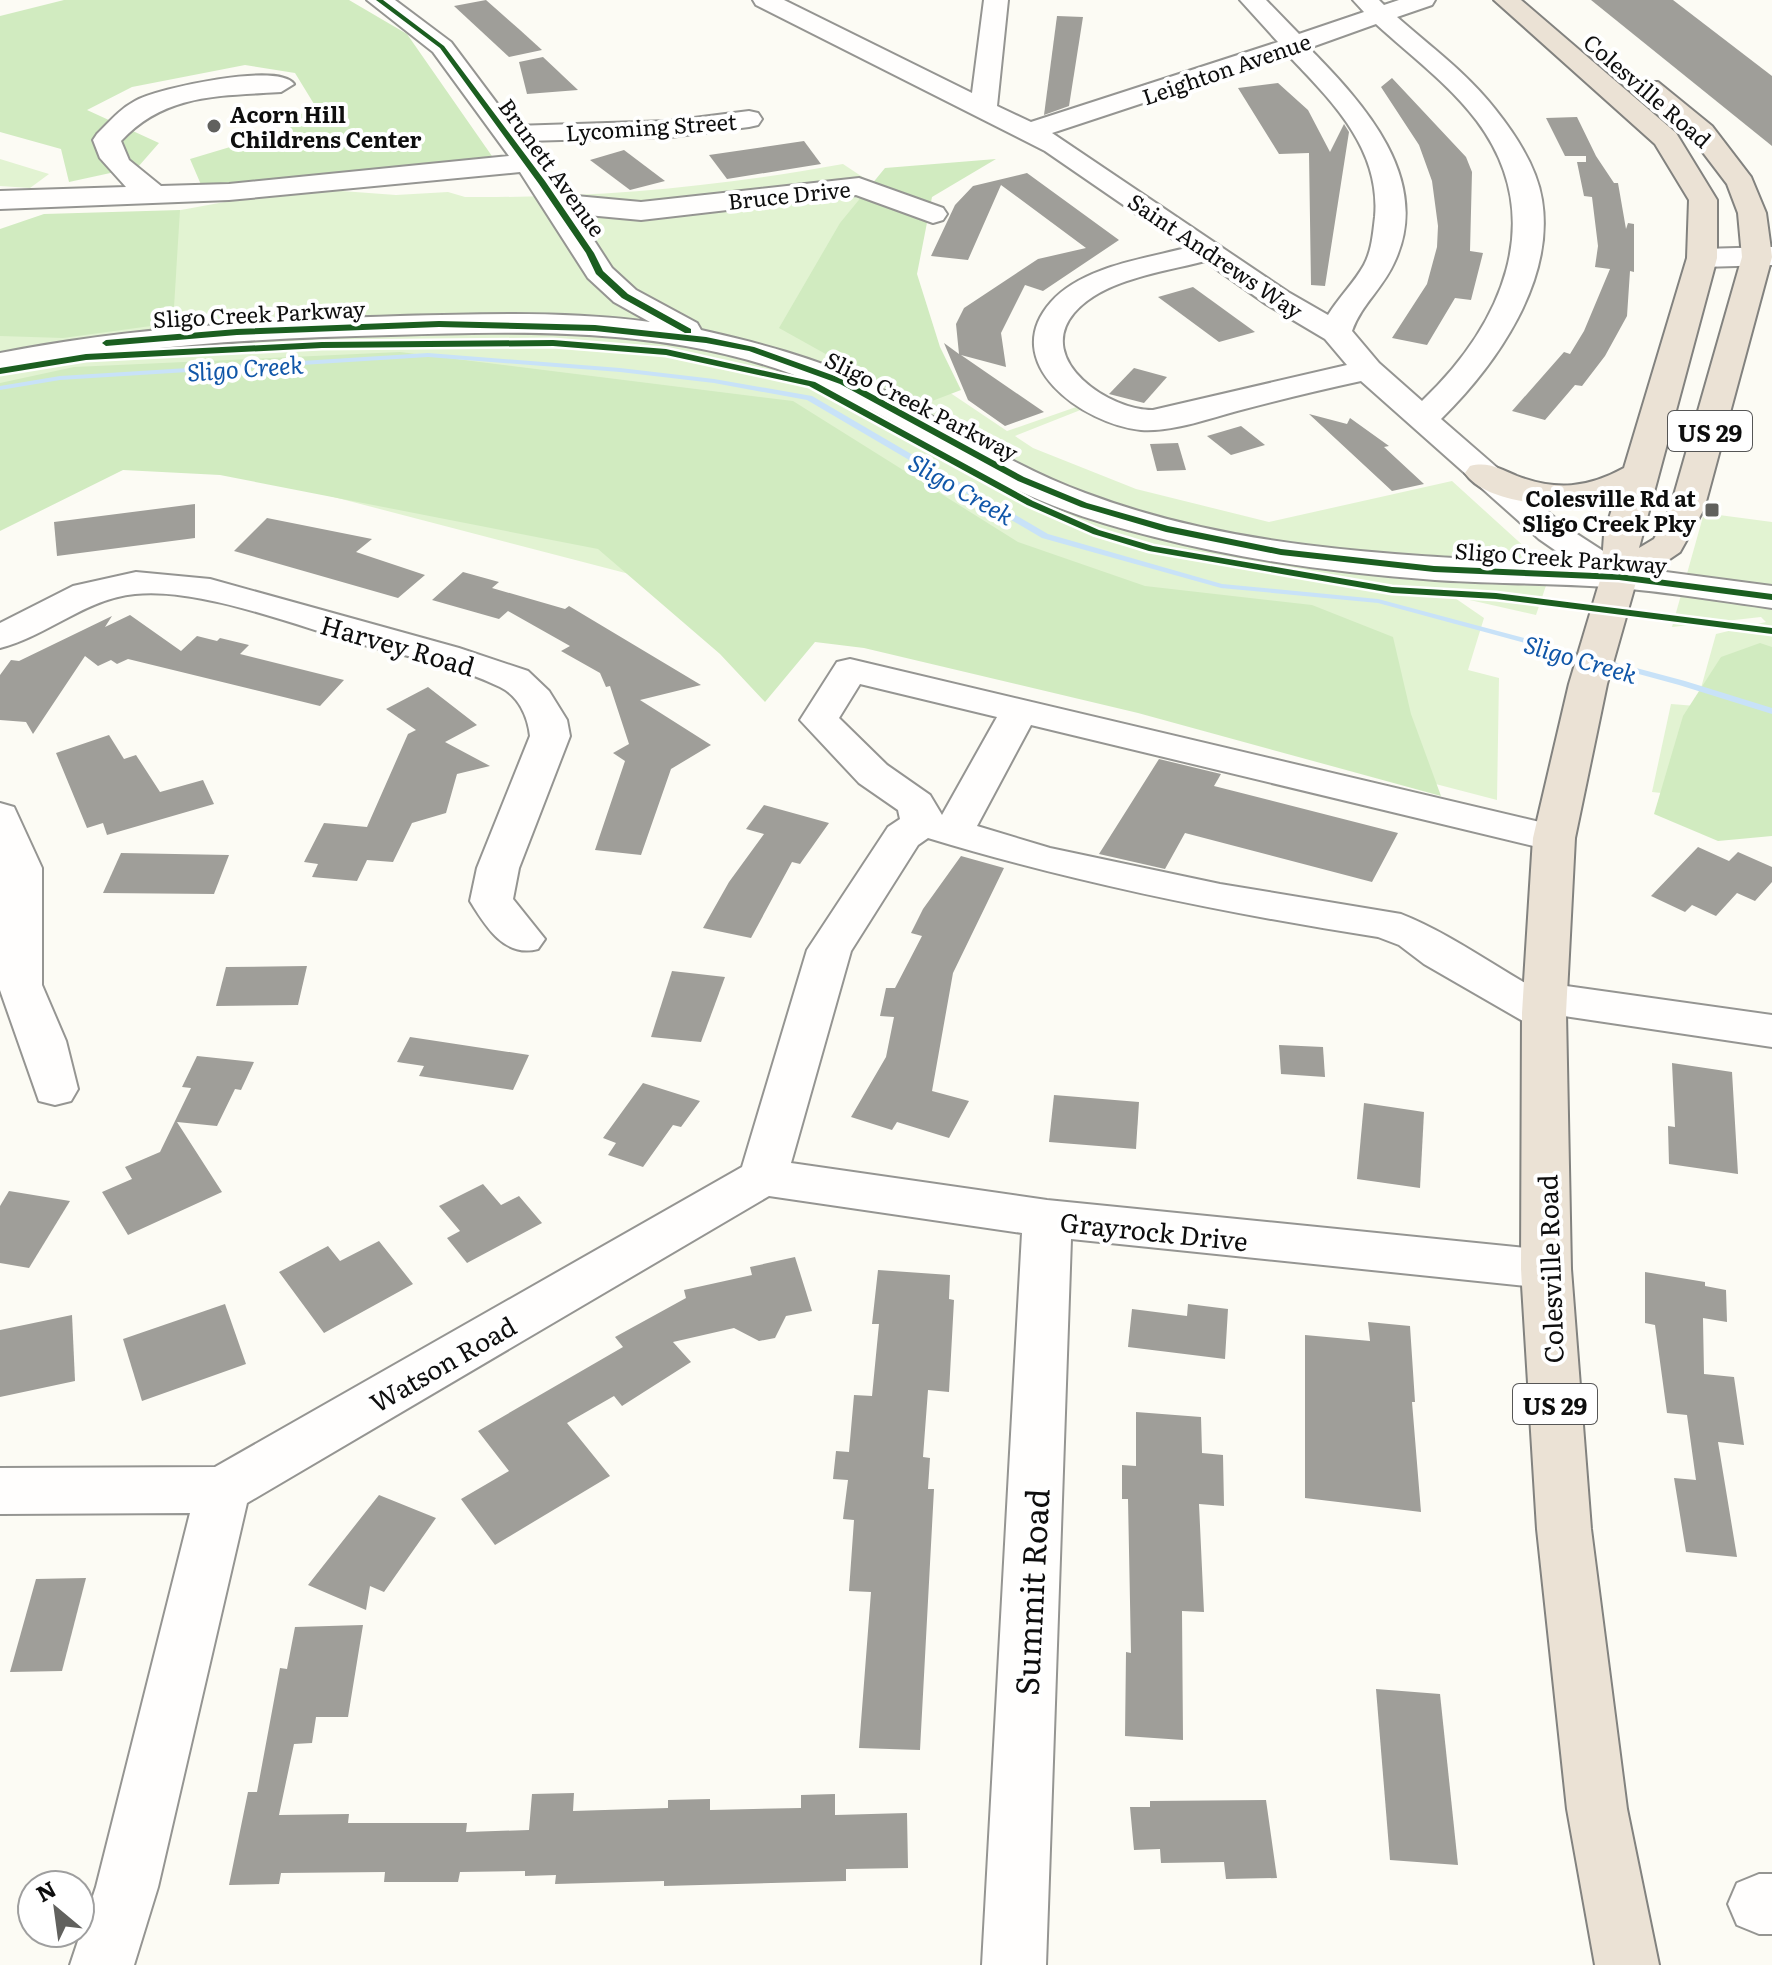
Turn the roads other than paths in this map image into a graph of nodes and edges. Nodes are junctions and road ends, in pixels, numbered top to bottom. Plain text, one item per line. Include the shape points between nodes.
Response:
1 (379, 0) edge
2 (765, 0) edge
3 (996, 0) edge
4 (1252, 0) edge
5 (1423, 0) edge
6 (1506, 0) edge
7 (1372, 7) edge
8 (1292, 45) junction
9 (1634, 75) dead end
10 (281, 84) dead end
11 (983, 110) junction
12 (749, 119) dead end
13 (1027, 132) junction
14 (504, 134) junction
15 (1724, 159) junction
16 (527, 163) junction
17 (157, 196) junction
18 (1772, 196) edge
19 (0, 200) edge
20 (555, 203) junction
21 (641, 211) junction
22 (933, 214) dead end
23 (1207, 252) junction
24 (1764, 256) edge
25 (1702, 258) junction
26 (594, 263) junction
27 (516, 325) junction
28 (1336, 332) junction
29 (706, 340) junction
30 (0, 345) edge
31 (62, 350) junction
32 (0, 362) edge
33 (1368, 370) junction
34 (1422, 419) junction
35 (1643, 472) junction
36 (1482, 473) junction
37 (1619, 577) junction
38 (1772, 597) edge
39 (0, 637) edge
40 (1019, 712) junction
41 (0, 816) edge
42 (926, 830) junction
43 (1554, 838) junction
44 (523, 939) dead end
45 (1544, 1005) junction
46 (1772, 1031) edge
47 (55, 1089) dead end
48 (763, 1177) junction
49 (1047, 1218) junction
50 (1546, 1269) junction
51 (223, 1490) junction
52 (0, 1491) edge
53 (102, 1965) edge
54 (1014, 1965) edge
55 (1627, 1965) edge

1 - 14 street, Brunett Avenue via 442,47
2 - 11 street, Saint Andrews Way
3 - 11 street
4 - 8 street
5 - 7 street, Leighton Avenue
6 - 25 highway, Colesville Road / US 29 via 1666,139 1703,200
7 - 8 street, Leighton Avenue
7 - 34 street via 1483,111 1502,138 1528,200 1527,256 1515,290 1486,344
8 - 13 street, Leighton Avenue
8 - 28 street via 1364,124 1379,149 1392,207 1376,271 1343,310
9 - 15 highway, Colesville Road / US 29 via 1702,132
10 - 17 street via 157,97 119,124 107,140 109,153
11 - 13 street, Saint Andrews Way
12 - 14 street, Lycoming Street via 670,129
13 - 23 street, Saint Andrews Way via 1055,145
14 - 16 street, Brunett Avenue
15 - 18 highway
15 - 24 highway, Colesville Road / US 29 via 1741,183
16 - 17 street
16 - 20 street, Brunett Avenue
17 - 19 street
20 - 21 street, Bruce Drive
20 - 26 street, Brunett Avenue
21 - 22 street, Bruce Drive via 859,186
21 - 26 street
23 - 28 street, Saint Andrews Way
23 - 33 street via 1116,278 1062,308 1049,330 1049,352 1083,400 1112,415 1142,420
24 - 25 street
24 - 37 highway, Colesville Road / US 29 via 1687,509 1668,545
25 - 35 highway, Colesville Road / US 29
26 - 27 street via 590,288 571,302
26 - 29 street, Brunett Avenue via 622,293
27 - 29 street, Sligo Creek Parkway
27 - 31 street, Sligo Creek Parkway via 267,330
28 - 33 street, Saint Andrews Way
29 - 37 street, Sligo Creek Parkway via 751,349 843,382 1021,479 1084,505 1166,529 1281,552 1419,567
30 - 31 street
31 - 32 street, Sligo Creek Parkway
33 - 34 street, Saint Andrews Way
34 - 36 street, Saint Andrews Way
35 - 36 highway via 1598,493 1562,497 1514,489
35 - 37 highway, Colesville Road / US 29 via 1622,535
36 - 37 street, Saint Andrews Way via 1551,532
37 - 38 street, Sligo Creek Parkway
37 - 43 highway, Colesville Road / US 29 via 1588,684
39 - 44 street, Harvey Road via 86,594 136,583 197,587 515,679 530,691 548,720 550,736 498,868 491,901
40 - 42 street
40 - 42 street via 850,670 819,720 873,774 916,804
40 - 43 street
41 - 47 street via 21,868 20,985
42 - 45 street via 1220,898 1386,924
42 - 48 street via 829,950
43 - 45 highway, Colesville Road / US 29
45 - 46 street
45 - 50 highway, Colesville Road / US 29
48 - 49 street, Grayrock Drive
48 - 51 street, Watson Road
49 - 50 street, Grayrock Drive
49 - 54 street, Summit Road
50 - 55 highway, Colesville Road / US 29 via 1564,1529 1593,1778
51 - 52 street
51 - 53 street via 127,1887

